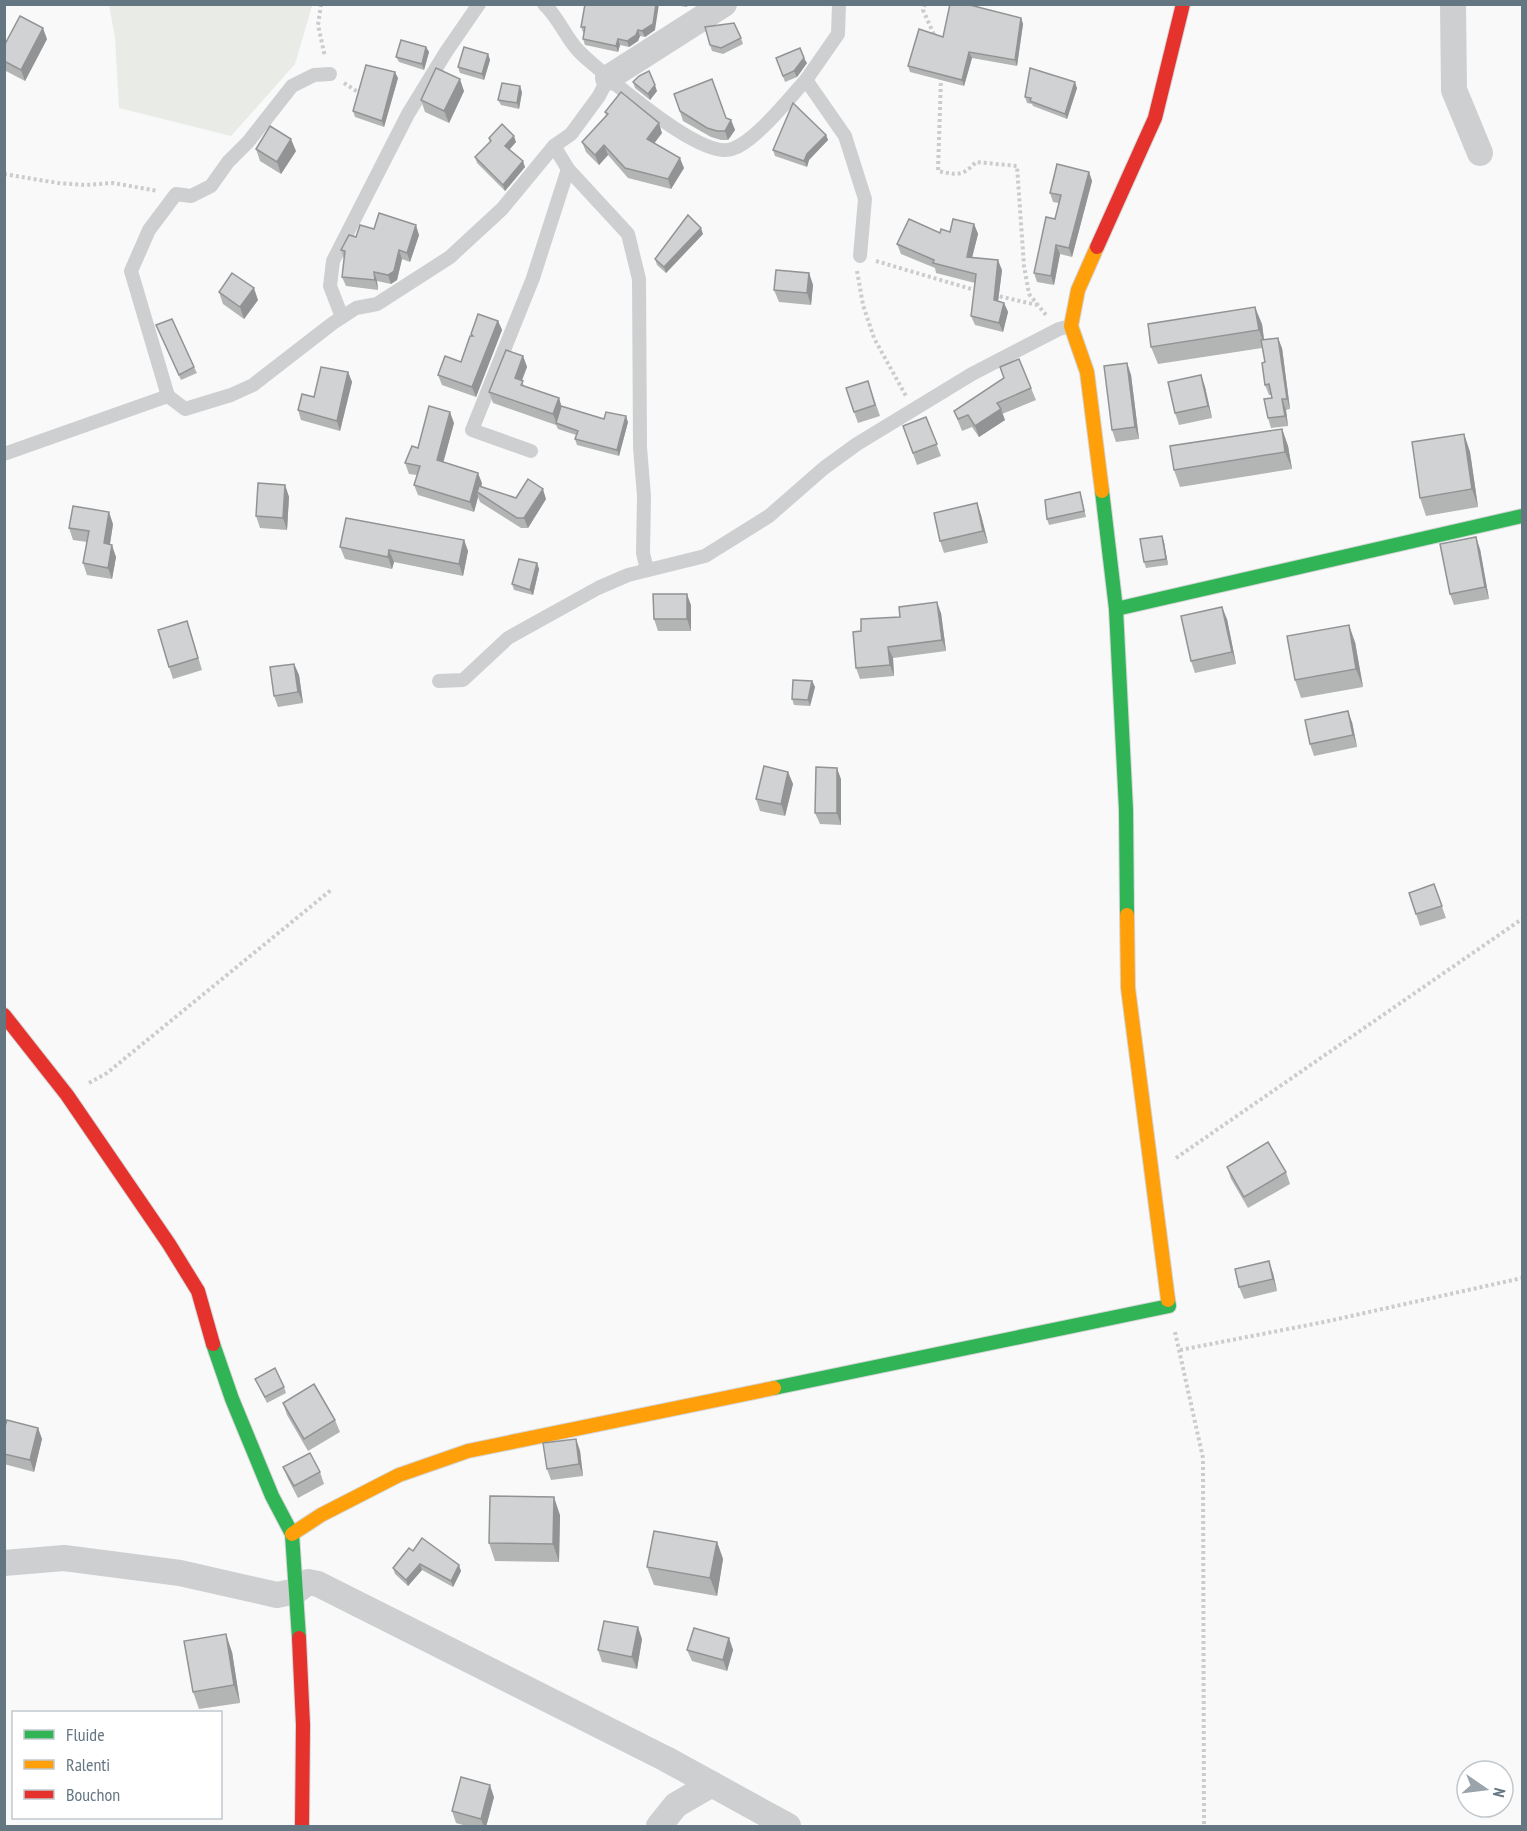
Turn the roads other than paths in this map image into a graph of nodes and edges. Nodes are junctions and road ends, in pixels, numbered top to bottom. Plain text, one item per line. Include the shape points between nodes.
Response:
1 (479, 4) edge
2 (544, 4) edge
3 (724, 4) edge
4 (839, 4) edge
5 (1183, 4) edge
6 (1453, 4) edge
7 (330, 74) dead end
8 (608, 78) junction
9 (806, 81) junction
10 (554, 146) junction
11 (1480, 153) dead end
12 (568, 169) junction
13 (860, 256) road end
14 (342, 317) junction
15 (1065, 327) junction
16 (168, 396) junction
17 (531, 451) dead end
18 (4, 454) edge
19 (1522, 516) edge
20 (647, 570) junction
21 (1116, 609) junction
22 (439, 681) dead end
23 (4, 1016) edge
24 (292, 1534) junction
25 (4, 1563) edge
26 (296, 1591) junction
27 (712, 1784) junction
28 (302, 1827) edge
29 (659, 1827) edge
30 (788, 1827) edge

1 - 14 lane via 408,114 333,261 330,286
2 - 8 lane via 576,48
3 - 8 street
4 - 9 lane via 838,34
5 - 15 street via 1155,118
6 - 11 street via 1454,90
7 - 16 lane via 314,75 292,86 211,186 191,196 176,194 149,230 131,271
8 - 9 lane via 691,140 724,151 756,134
8 - 10 lane via 571,134
9 - 13 lane via 845,136 865,199
10 - 12 lane
10 - 14 lane via 502,209 450,257 377,304 356,308
12 - 17 lane via 532,278 472,430
12 - 20 lane via 628,234 639,279 640,447 643,553
14 - 16 lane via 253,385 238,392 185,409
15 - 20 lane via 972,374 857,444 768,516 705,556
15 - 21 street via 1087,372
16 - 18 lane
19 - 21 street
20 - 22 lane via 598,588 508,638 463,680
21 - 24 street via 1126,810 1128,988 1169,1306 468,1451 399,1475
23 - 24 street via 67,1095 198,1291 232,1399
24 - 26 street
25 - 26 street via 64,1558 180,1573 276,1595
26 - 27 street via 308,1582 318,1584
26 - 28 street via 303,1725
27 - 29 street via 676,1804
27 - 30 street

